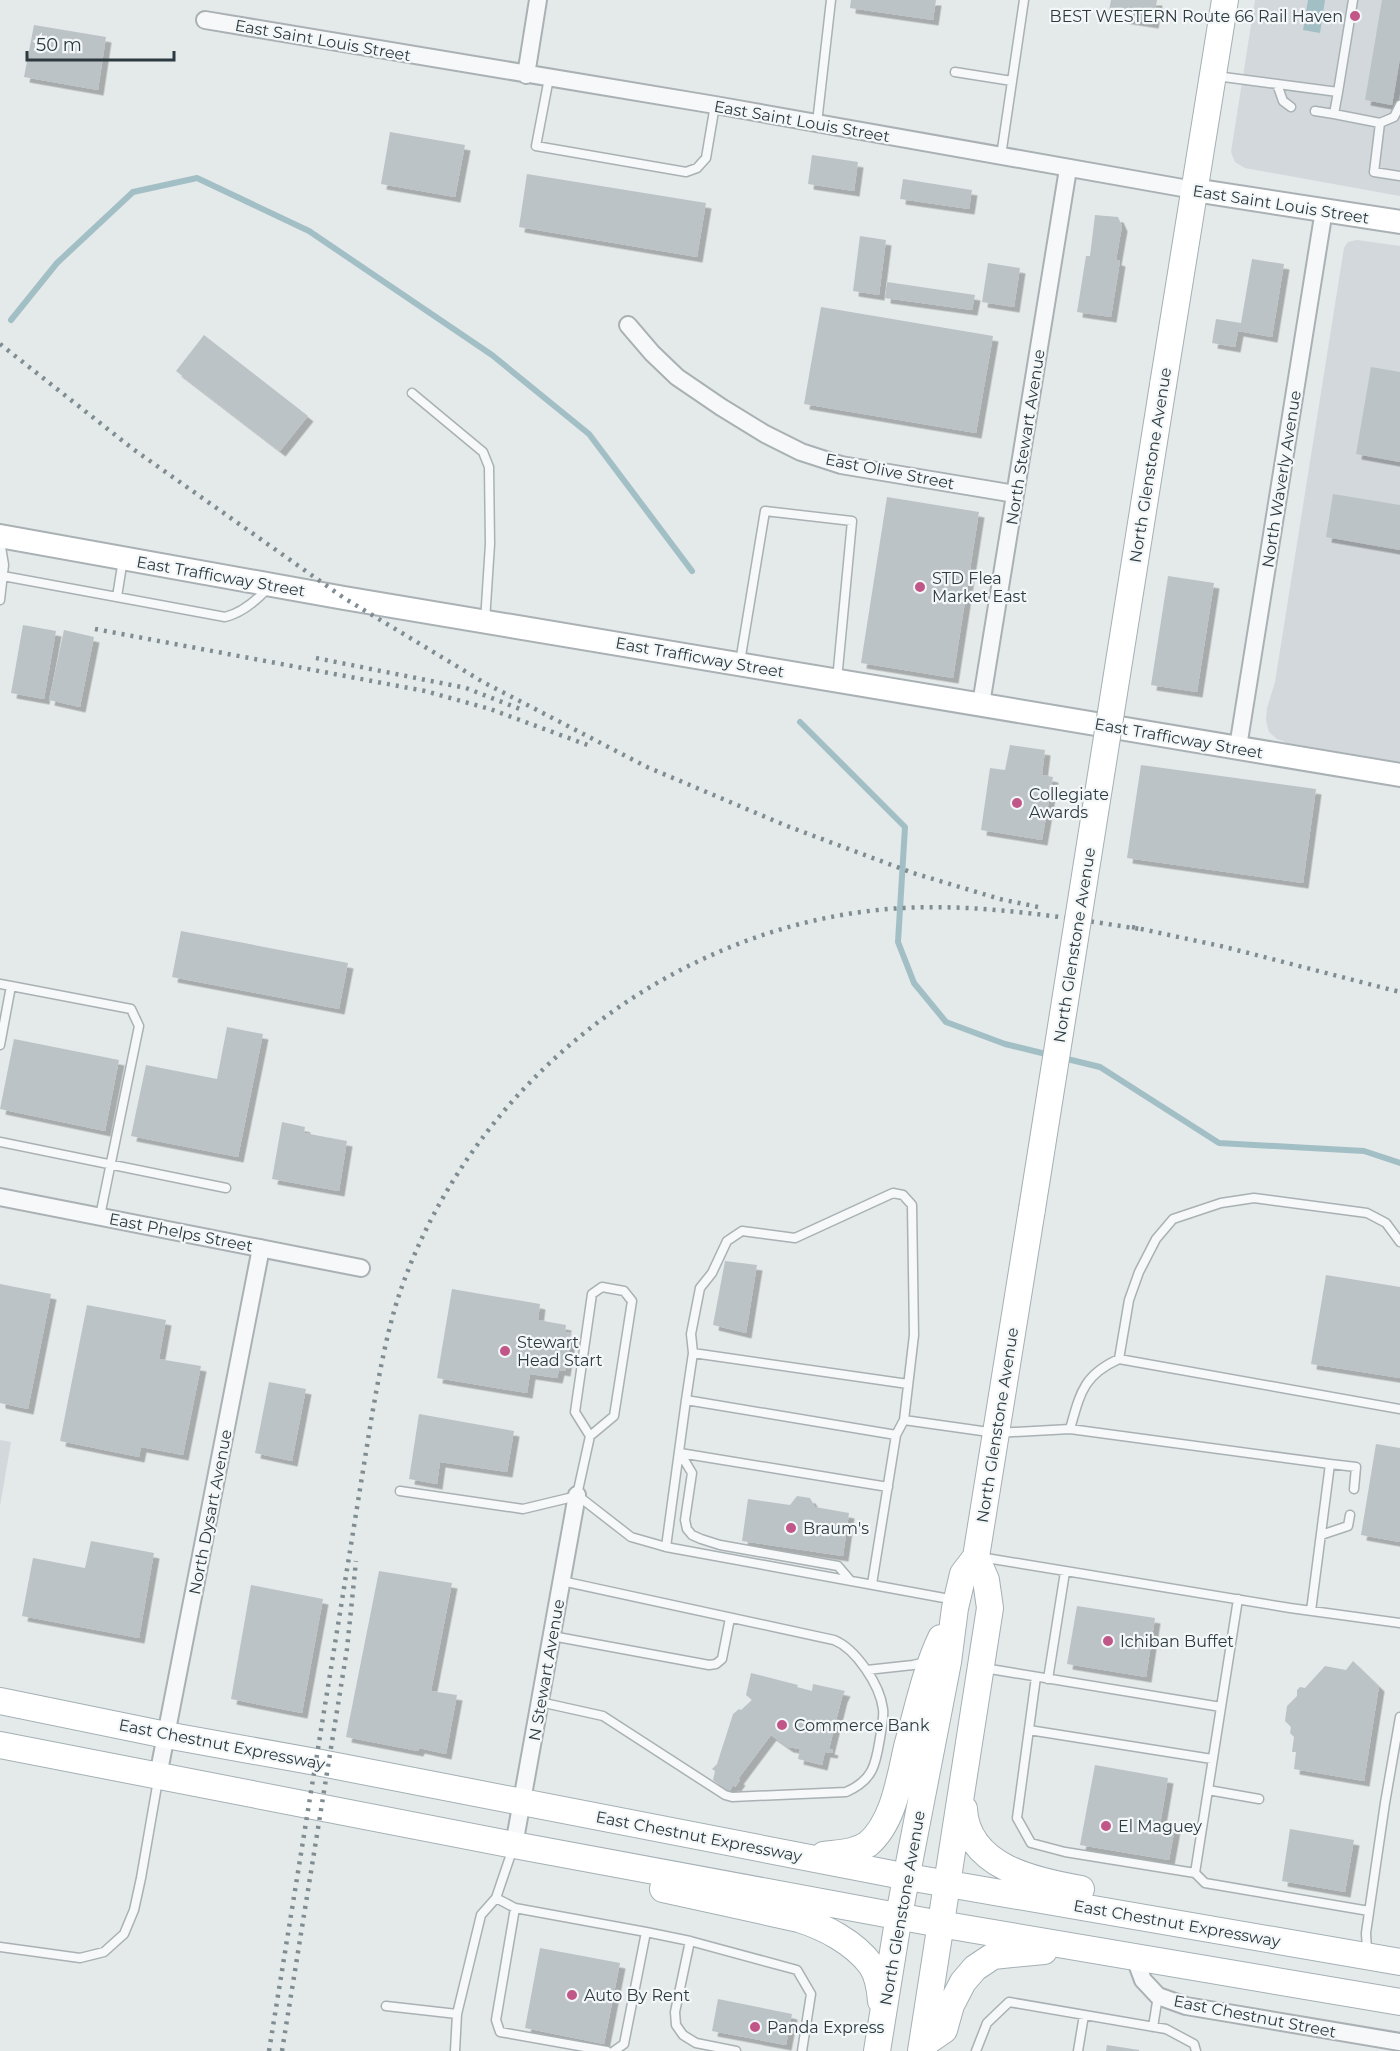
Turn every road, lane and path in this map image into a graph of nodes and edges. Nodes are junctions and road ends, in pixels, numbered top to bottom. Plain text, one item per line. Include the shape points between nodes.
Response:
1 (538, 0) edge
2 (831, 0) edge
3 (1024, 0) edge
4 (1225, 0) edge
5 (1353, 0) edge
6 (205, 20) dead end
7 (955, 72) dead end
8 (526, 75) junction
9 (1213, 75) junction
10 (549, 78) junction
11 (1012, 81) junction
12 (1277, 84) junction
13 (1338, 92) junction
14 (715, 105) junction
15 (1400, 105) edge
16 (1291, 107) dead end
17 (1315, 111) dead end
18 (1334, 114) junction
19 (817, 123) junction
20 (1380, 123) junction
21 (1001, 157) junction
22 (1068, 169) junction
23 (1400, 176) edge
24 (1194, 190) junction
25 (1324, 210) junction
26 (1400, 222) edge
27 (628, 324) dead end
28 (412, 393) dead end
29 (1015, 494) junction
30 (0, 536) edge
31 (0, 541) edge
32 (123, 558) junction
33 (3, 576) junction
34 (270, 585) junction
35 (117, 597) junction
36 (0, 600) edge
37 (485, 621) junction
38 (740, 664) junction
39 (837, 680) junction
40 (981, 704) junction
41 (1238, 747) junction
42 (1400, 775) edge
43 (0, 984) edge
44 (11, 986) junction
45 (0, 1045) edge
46 (0, 1142) edge
47 (110, 1165) junction
48 (226, 1188) dead end
49 (0, 1197) edge
50 (100, 1216) junction
51 (1400, 1242) edge
52 (261, 1248) junction
53 (361, 1268) dead end
54 (693, 1353) junction
55 (1119, 1359) junction
56 (908, 1384) junction
57 (686, 1400) junction
58 (1400, 1409) edge
59 (904, 1420) junction
60 (1070, 1429) junction
61 (996, 1433) junction
62 (896, 1435) junction
63 (590, 1436) junction
64 (680, 1453) junction
65 (1330, 1464) junction
66 (888, 1487) junction
67 (1354, 1489) dead end
68 (400, 1491) dead end
69 (577, 1496) junction
70 (1350, 1515) dead end
71 (1321, 1535) junction
72 (666, 1546) junction
73 (976, 1557) junction
74 (1065, 1572) junction
75 (850, 1580) junction
76 (562, 1581) junction
77 (872, 1584) junction
78 (1238, 1599) junction
79 (956, 1604) junction
80 (1311, 1611) junction
81 (730, 1618) junction
82 (1400, 1623) edge
83 (552, 1636) junction
84 (939, 1661) junction
85 (981, 1668) junction
86 (867, 1670) junction
87 (1036, 1677) junction
88 (1048, 1679) junction
89 (0, 1701) edge
90 (540, 1702) junction
91 (1221, 1707) junction
92 (1400, 1717) edge
93 (1029, 1730) junction
94 (166, 1735) junction
95 (0, 1745) edge
96 (1212, 1759) junction
97 (158, 1776) junction
98 (963, 1785) junction
99 (1208, 1790) junction
100 (1259, 1799) dead end
101 (522, 1802) junction
102 (514, 1845) junction
103 (809, 1857) junction
104 (1195, 1873) junction
105 (908, 1876) junction
106 (947, 1883) junction
107 (496, 1898) junction
108 (515, 1908) junction
109 (1369, 1911) junction
110 (899, 1915) junction
111 (940, 1924) junction
112 (646, 1932) junction
113 (690, 1941) junction
114 (0, 1947) edge
115 (1090, 1948) junction
116 (1134, 1956) junction
117 (1372, 1957) junction
118 (1400, 1962) edge
119 (1158, 1996) junction
120 (1400, 2002) edge
121 (386, 2006) dead end
122 (457, 2014) junction
123 (883, 2014) junction
124 (1084, 2015) junction
125 (1153, 2027) junction
126 (1400, 2042) edge
127 (921, 2048) edge
128 (455, 2051) edge
129 (608, 2051) edge
130 (614, 2051) edge
131 (736, 2051) edge
132 (802, 2051) edge
133 (877, 2051) edge
134 (976, 2051) edge
135 (1078, 2051) edge
136 (1196, 2051) edge

1 - 8 street
2 - 19 lane
3 - 11 lane
4 - 9 main road, North Glenstone Avenue
5 - 13 lane
6 - 8 street, East Saint Louis Street
7 - 11 lane
8 - 10 street, East Saint Louis Street
9 - 12 lane
9 - 24 main road, North Glenstone Avenue
10 - 14 street, East Saint Louis Street
10 - 14 lane via 536,146 686,172 706,159
11 - 21 lane
12 - 13 lane
12 - 16 lane via 1282,101
13 - 18 lane
14 - 19 street, East Saint Louis Street
15 - 20 lane via 1394,117
17 - 18 lane
18 - 20 lane
19 - 21 street, East Saint Louis Street
20 - 23 lane via 1374,172
21 - 22 street, East Saint Louis Street
22 - 24 street, East Saint Louis Street
22 - 29 street, North Stewart Avenue
24 - 25 main road, East Saint Louis Street
24 - 61 main road, North Glenstone Avenue, bridge
25 - 26 main road, East Saint Louis Street
25 - 41 street, North Waverly Avenue
27 - 29 street, East Olive Street via 677,376 765,434 801,452 842,465
28 - 37 lane via 483,452 489,467
29 - 40 street, North Stewart Avenue
30 - 32 main road, East Trafficway Street
31 - 33 lane
32 - 34 main road, East Trafficway Street
32 - 35 lane
33 - 35 lane
33 - 36 lane
34 - 35 lane via 250,605 225,617
34 - 37 main road, East Trafficway Street
37 - 38 main road, East Trafficway Street
38 - 39 main road, East Trafficway Street
38 - 39 lane via 765,511 852,520
39 - 40 main road, East Trafficway Street
40 - 41 main road, East Trafficway Street
41 - 42 main road, East Trafficway Street
43 - 44 lane
44 - 45 lane
44 - 47 lane via 131,1010 139,1026
46 - 47 lane
47 - 48 lane
47 - 50 lane
49 - 50 street, East Phelps Street
50 - 52 street, East Phelps Street
51 - 55 lane via 1386,1223 1367,1213 1254,1198 1221,1203 1173,1219 1156,1239 1139,1272 1129,1300
52 - 53 street, East Phelps Street
52 - 94 street, North Dysart Avenue
54 - 56 lane
54 - 56 lane via 691,1334 700,1288 727,1241 741,1231 795,1238 893,1193 903,1195 912,1205 914,1335
54 - 57 lane
55 - 58 lane
55 - 60 lane via 1088,1380
56 - 59 lane
57 - 62 lane
57 - 64 lane
59 - 61 lane
59 - 62 lane
60 - 61 lane
60 - 65 lane
61 - 73 main road, North Glenstone Avenue
62 - 66 lane
63 - 63 lane via 614,1416 632,1300 624,1291 602,1287 592,1294 575,1412
63 - 69 lane
64 - 66 lane
64 - 72 lane
64 - 75 lane via 692,1473 685,1520 693,1535 720,1545 838,1566
65 - 67 lane via 1356,1467
65 - 71 lane
66 - 77 lane
68 - 69 lane via 523,1509
69 - 72 lane via 631,1537
69 - 76 street, N Stewart Avenue
70 - 71 lane via 1348,1526
71 - 80 lane
72 - 75 lane
73 - 74 lane
73 - 79 main road, North Glenstone Avenue via 963,1574
73 - 85 main road via 986,1580 990,1608
74 - 78 lane
74 - 88 lane
75 - 77 lane
76 - 81 lane
76 - 83 street, N Stewart Avenue
77 - 79 lane
78 - 80 lane
78 - 91 lane
79 - 84 main road, North Glenstone Avenue
80 - 82 lane
81 - 83 lane via 722,1659 709,1665
81 - 86 lane via 839,1642
83 - 90 street, N Stewart Avenue
84 - 86 lane
84 - 103 main road via 892,1807 880,1831 853,1851
84 - 105 main road, North Glenstone Avenue
85 - 87 lane
85 - 98 main road
86 - 90 lane via 884,1711 877,1756 866,1780 846,1792 725,1795 603,1716
87 - 88 lane
87 - 93 lane
88 - 91 lane
89 - 94 main road, East Chestnut Expressway
90 - 101 street, N Stewart Avenue
91 - 96 lane
92 - 109 lane
93 - 96 lane
93 - 104 lane via 1017,1818 1031,1843
94 - 97 street, North Dysart Avenue
94 - 101 main road, East Chestnut Expressway
95 - 97 main road
96 - 99 lane
97 - 102 main road
97 - 114 lane via 141,1878 124,1935 104,1952 80,1958
98 - 106 main road
98 - 117 main road via 964,1818 970,1839 1013,1872 1048,1883 1317,1933
99 - 100 lane
99 - 104 lane
101 - 102 street, N Stewart Avenue
101 - 103 main road, East Chestnut Expressway
102 - 107 lane
102 - 110 main road
102 - 123 main road via 556,1865 820,1926 871,1965 879,1983
103 - 105 main road, East Chestnut Expressway
104 - 109 lane via 1205,1883
105 - 106 main road, East Chestnut Expressway
105 - 110 main road, North Glenstone Avenue
106 - 111 main road
106 - 117 main road, East Chestnut Expressway
107 - 108 lane
107 - 122 lane via 481,1915
108 - 112 lane
108 - 129 lane via 496,2020 500,2032
109 - 117 lane via 1365,1941
110 - 111 main road
110 - 123 main road, North Glenstone Avenue
111 - 115 main road
111 - 127 main road
112 - 113 lane
112 - 130 lane via 624,2044
113 - 131 lane via 675,2012 676,2025 696,2043
113 - 132 lane via 797,1970 812,1994
115 - 116 main road
115 - 127 main road via 993,1956 963,1982 944,2030
116 - 119 street, East Chestnut Street via 1143,1980
116 - 120 main road
117 - 118 main road, East Chestnut Expressway
119 - 125 lane
119 - 126 street, East Chestnut Street via 1186,2006
121 - 122 lane
122 - 128 lane
123 - 133 main road, North Glenstone Avenue
124 - 125 lane
124 - 134 lane via 1009,2002 987,2023
124 - 135 lane
125 - 136 lane via 1166,2029 1194,2044

